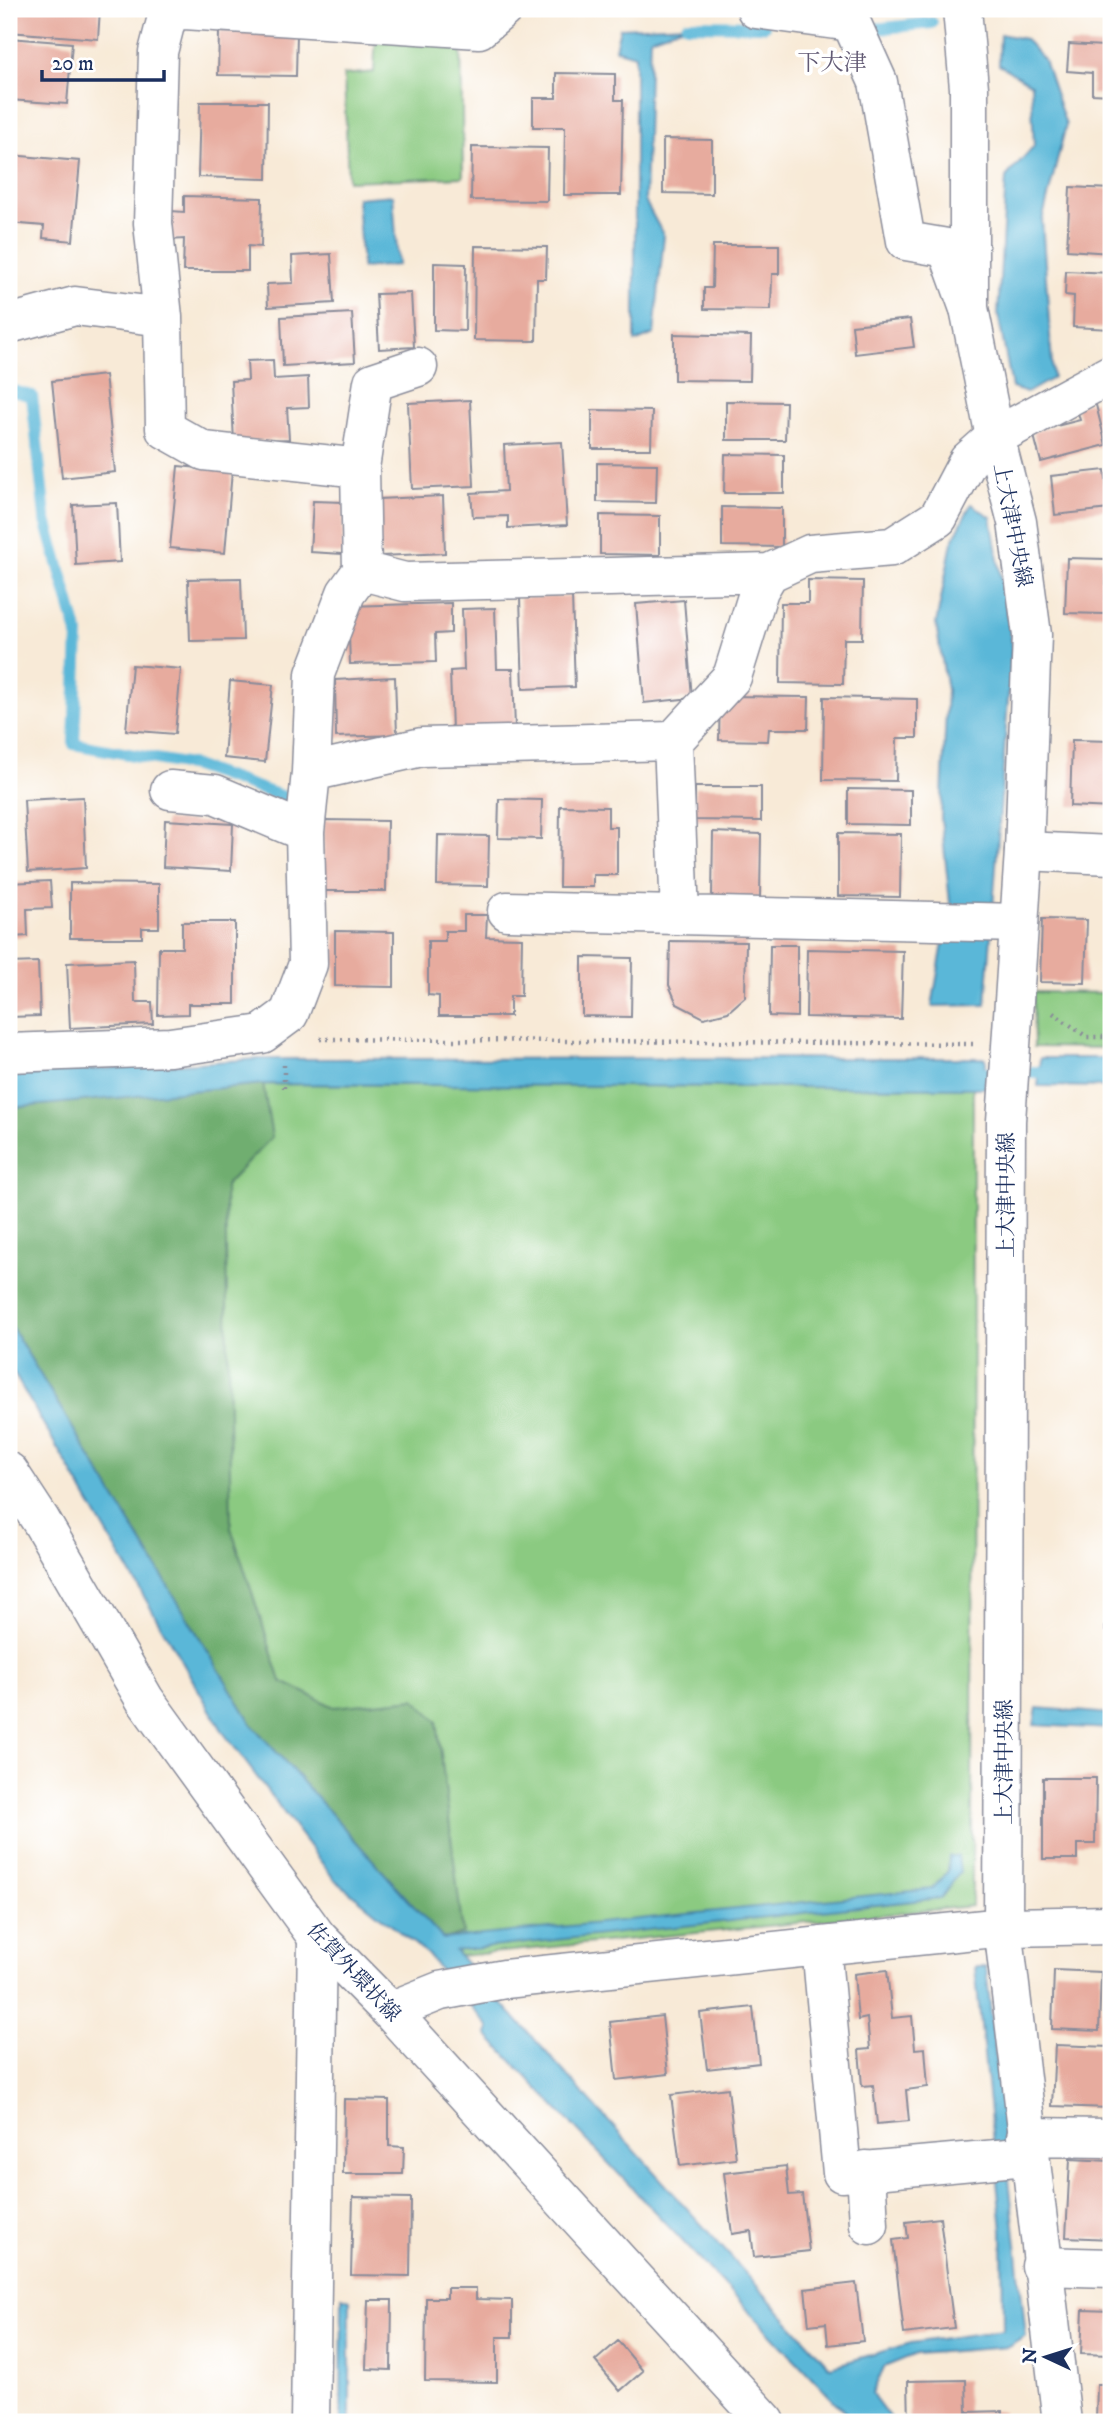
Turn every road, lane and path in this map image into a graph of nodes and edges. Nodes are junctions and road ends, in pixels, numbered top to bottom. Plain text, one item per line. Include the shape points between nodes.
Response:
1 (503, 9) edge
2 (756, 9) edge
3 (962, 9) edge
4 (969, 308) junction
5 (163, 317) junction
6 (9, 324) edge
7 (418, 367) dead end
8 (1111, 374) edge
9 (995, 438) junction
10 (360, 468) junction
11 (362, 572) junction
12 (769, 573) junction
13 (673, 741) junction
14 (311, 772) junction
15 (170, 790) dead end
16 (305, 832) junction
17 (1024, 851) junction
18 (1111, 855) edge
19 (507, 911) dead end
20 (680, 915) junction
21 (1019, 923) junction
22 (275, 1025) junction
23 (1012, 1027) junction
24 (1111, 1037) edge
25 (9, 1053) edge
26 (9, 1472) edge
27 (1111, 1925) edge
28 (1003, 1927) junction
29 (317, 1937) junction
30 (821, 1946) junction
31 (390, 2011) junction
32 (1111, 2138) edge
33 (1027, 2146) junction
34 (866, 2171) junction
35 (869, 2225) dead end
36 (1041, 2266) junction
37 (1111, 2268) edge
38 (310, 2422) edge
39 (766, 2422) edge
40 (1062, 2422) edge

1 - 5 street via 479,29 169,9 158,52 152,223
2 - 4 street via 851,22 878,82 906,241 947,248
3 - 4 street, 上大津中央線 via 969,88
4 - 9 street, 上大津中央線
5 - 6 street via 75,306
5 - 10 street via 164,429 204,450
7 - 10 street via 373,382
8 - 9 street
9 - 12 street via 968,461 939,518 892,547 810,554
9 - 17 street, 上大津中央線 via 1017,522 1032,635
10 - 11 street
11 - 12 street via 405,582
11 - 14 street via 346,593 315,674
12 - 13 street via 759,590 732,677
13 - 14 street via 422,747
13 - 20 street
14 - 16 street
15 - 16 street via 215,794
16 - 22 street via 308,964 289,1014
17 - 18 street
17 - 21 street, 上大津中央線
19 - 20 street
20 - 21 street
21 - 23 street, 上大津中央線
22 - 23 path via 293,1039
22 - 25 street via 262,1034 170,1047
23 - 24 path via 1049,1010 1087,1037
23 - 28 street, 上大津中央線
26 - 29 street, 佐賀外環状線 via 145,1700
27 - 28 street
28 - 30 street
28 - 33 street, 上大津中央線
29 - 31 street, 佐賀外環状線
29 - 38 street
30 - 31 street via 505,1979 440,1992
30 - 34 street via 842,2173
31 - 39 street, 佐賀外環状線
32 - 33 street
33 - 34 street via 982,2159
33 - 36 street, 上大津中央線
34 - 35 street
36 - 37 street
36 - 40 street, 上大津中央線

